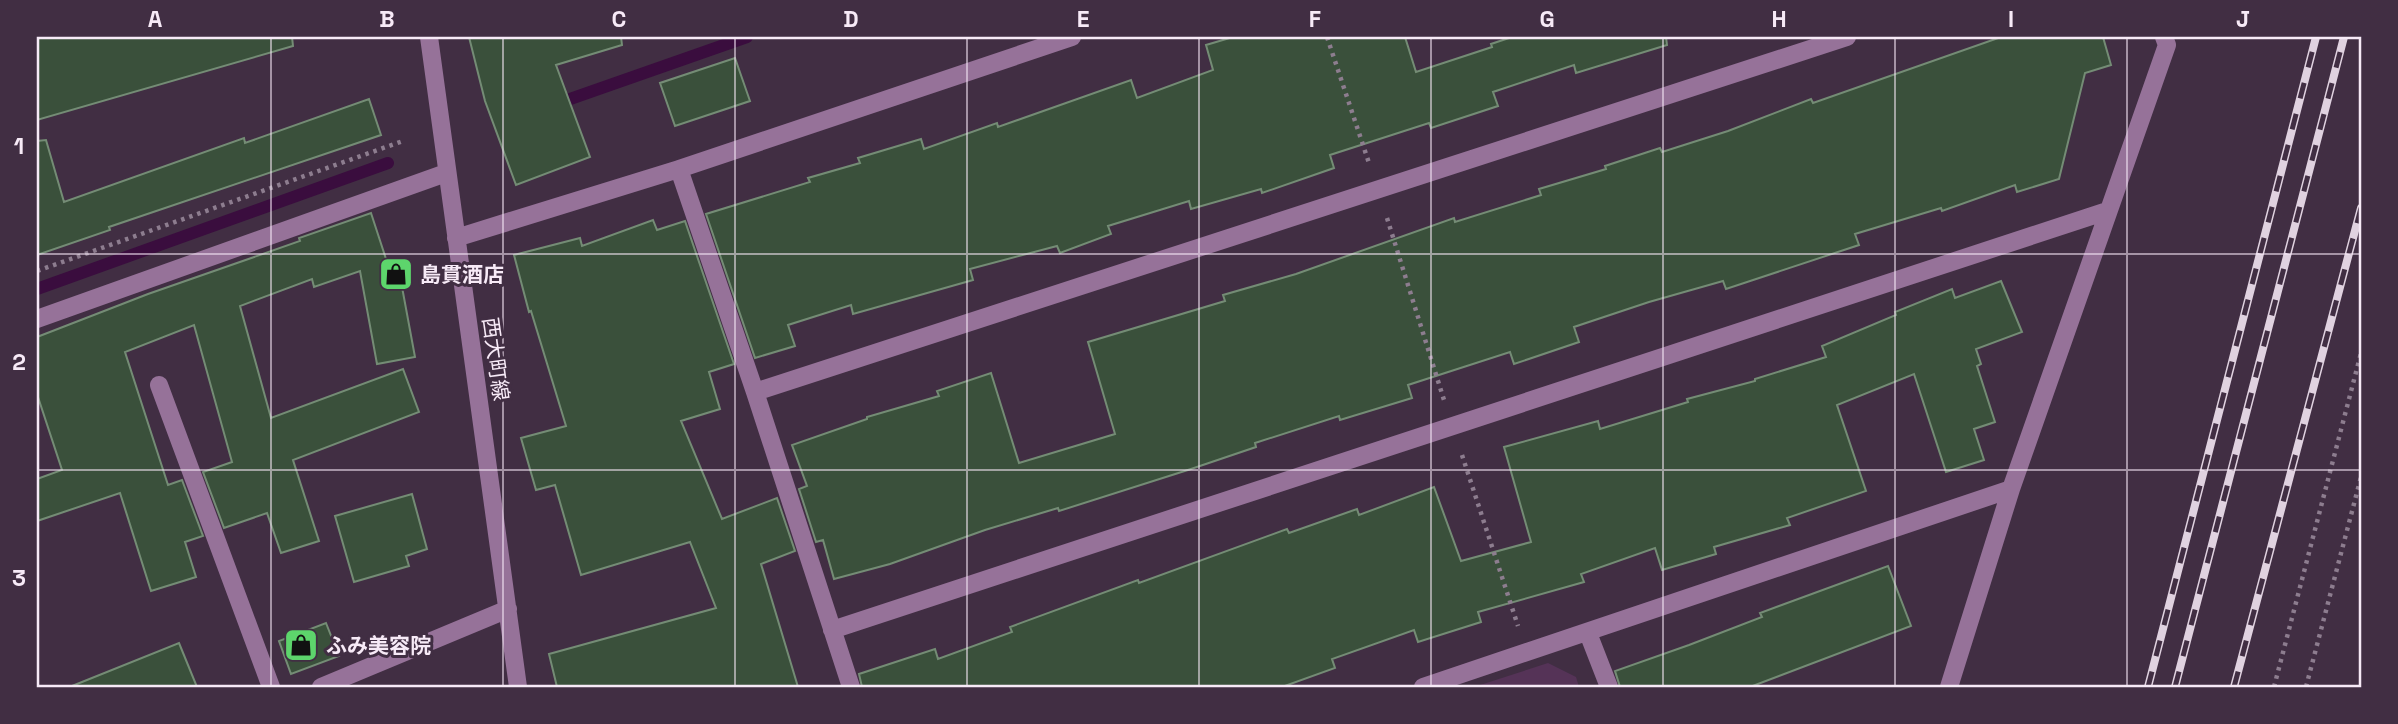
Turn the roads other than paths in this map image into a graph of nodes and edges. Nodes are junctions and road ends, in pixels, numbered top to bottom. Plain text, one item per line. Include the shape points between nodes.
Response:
1 (429, 37) edge
2 (1072, 37) edge
3 (1847, 37) edge
4 (2164, 37) edge
5 (679, 169) junction
6 (446, 173) junction
7 (2107, 211) junction
8 (456, 237) junction
9 (37, 319) edge
10 (159, 385) dead end
11 (755, 392) junction
12 (2011, 489) junction
13 (508, 609) junction
14 (832, 630) junction
15 (1588, 634) junction
16 (271, 687) edge
17 (321, 687) edge
18 (518, 687) edge
19 (852, 687) edge
20 (1423, 687) edge
21 (1608, 687) edge
22 (1949, 687) edge

1 - 6 street, 西大町線
2 - 5 street
3 - 11 street
4 - 7 street via 2167,45
5 - 8 street
5 - 11 street
6 - 8 street, 西大町線
6 - 9 street
7 - 12 street
7 - 14 street
8 - 13 street, 西大町線
10 - 16 street
11 - 14 street
12 - 15 street
12 - 22 street
13 - 17 street
13 - 18 street, 西大町線
14 - 19 street
15 - 20 street
15 - 21 street

